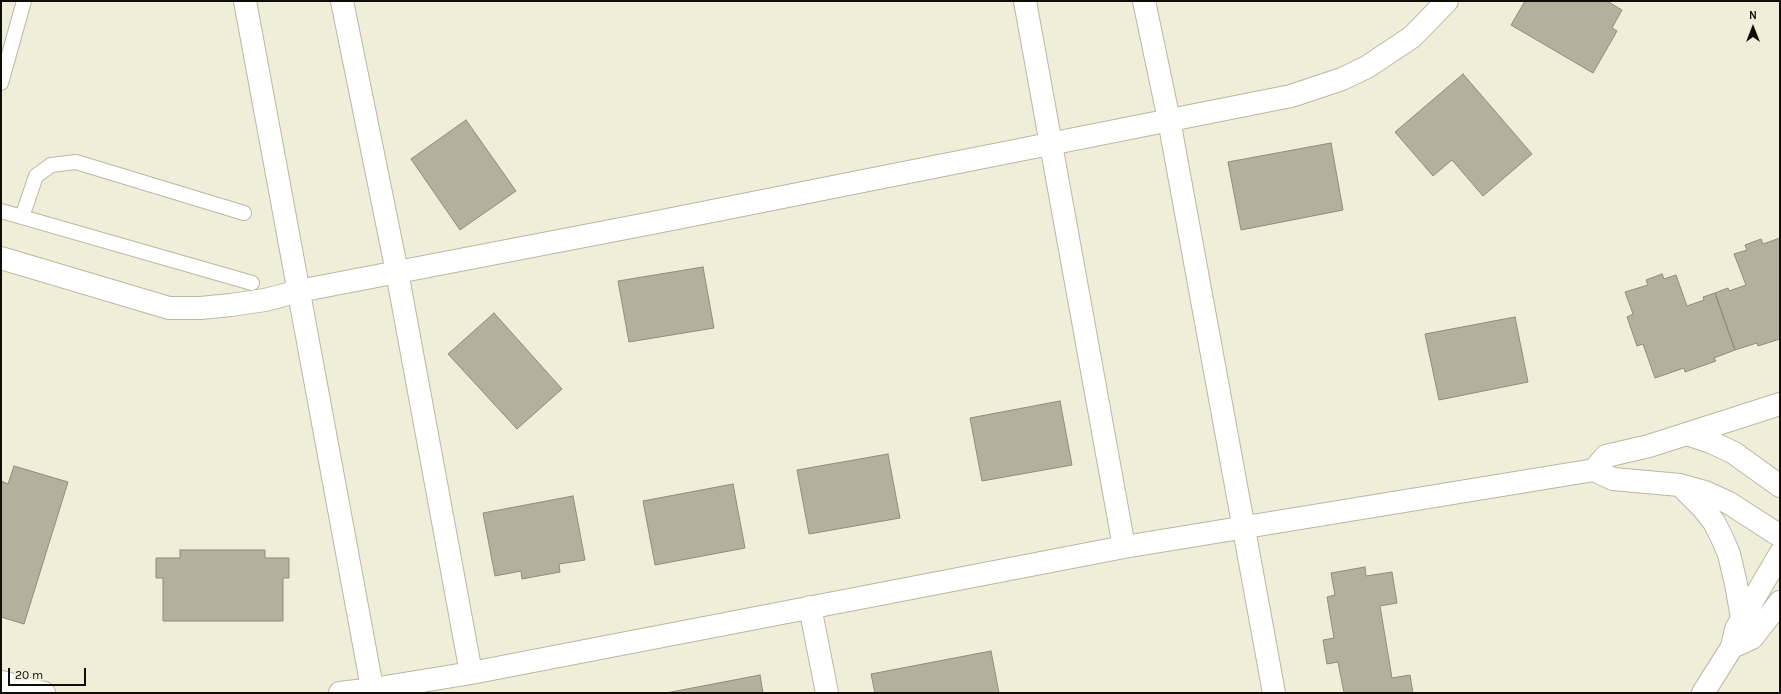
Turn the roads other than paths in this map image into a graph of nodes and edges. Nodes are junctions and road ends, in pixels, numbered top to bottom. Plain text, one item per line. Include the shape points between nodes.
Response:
1 (24, 1) edge
2 (245, 1) edge
3 (342, 1) edge
4 (1025, 1) edge
5 (1144, 1) edge
6 (1447, 1) edge
7 (1, 83) edge
8 (1169, 120) junction
9 (1051, 144) junction
10 (1, 212) edge
11 (244, 213) dead end
12 (22, 217) junction
13 (1, 258) edge
14 (397, 272) junction
15 (252, 283) dead end
16 (299, 291) junction
17 (1780, 404) edge
18 (1687, 434) junction
19 (1594, 470) junction
20 (1680, 485) junction
21 (1780, 486) edge
22 (1243, 526) junction
23 (1780, 536) edge
24 (1124, 546) junction
25 (1780, 554) edge
26 (1780, 602) edge
27 (810, 607) junction
28 (1742, 618) junction
29 (1732, 647) junction
30 (470, 673) junction
31 (1, 682) edge
32 (373, 691) edge
33 (44, 693) edge
34 (340, 693) edge
35 (827, 693) edge
36 (1274, 693) edge
37 (1703, 693) edge

1 - 7 lane
2 - 16 street
3 - 14 street
4 - 9 street
5 - 8 street
6 - 8 street via 1412,37 1373,64 1342,79 1291,96
8 - 9 street
8 - 22 street
9 - 14 street
9 - 24 street
10 - 12 lane
11 - 12 lane via 76,162 51,165 36,176
12 - 15 lane
13 - 16 street via 169,308 231,305
14 - 16 street
14 - 30 street
16 - 32 street
17 - 18 street
18 - 19 street via 1606,456
18 - 21 street via 1734,453
19 - 20 street via 1613,479
19 - 22 street
20 - 23 street via 1705,492 1729,503
20 - 28 street via 1703,508 1722,538 1729,554
22 - 24 street
22 - 36 street
24 - 27 street
25 - 28 street
26 - 29 street via 1752,638
27 - 30 street
27 - 35 street
28 - 29 street via 1736,629
29 - 37 street
30 - 32 street
31 - 33 street
32 - 34 street

